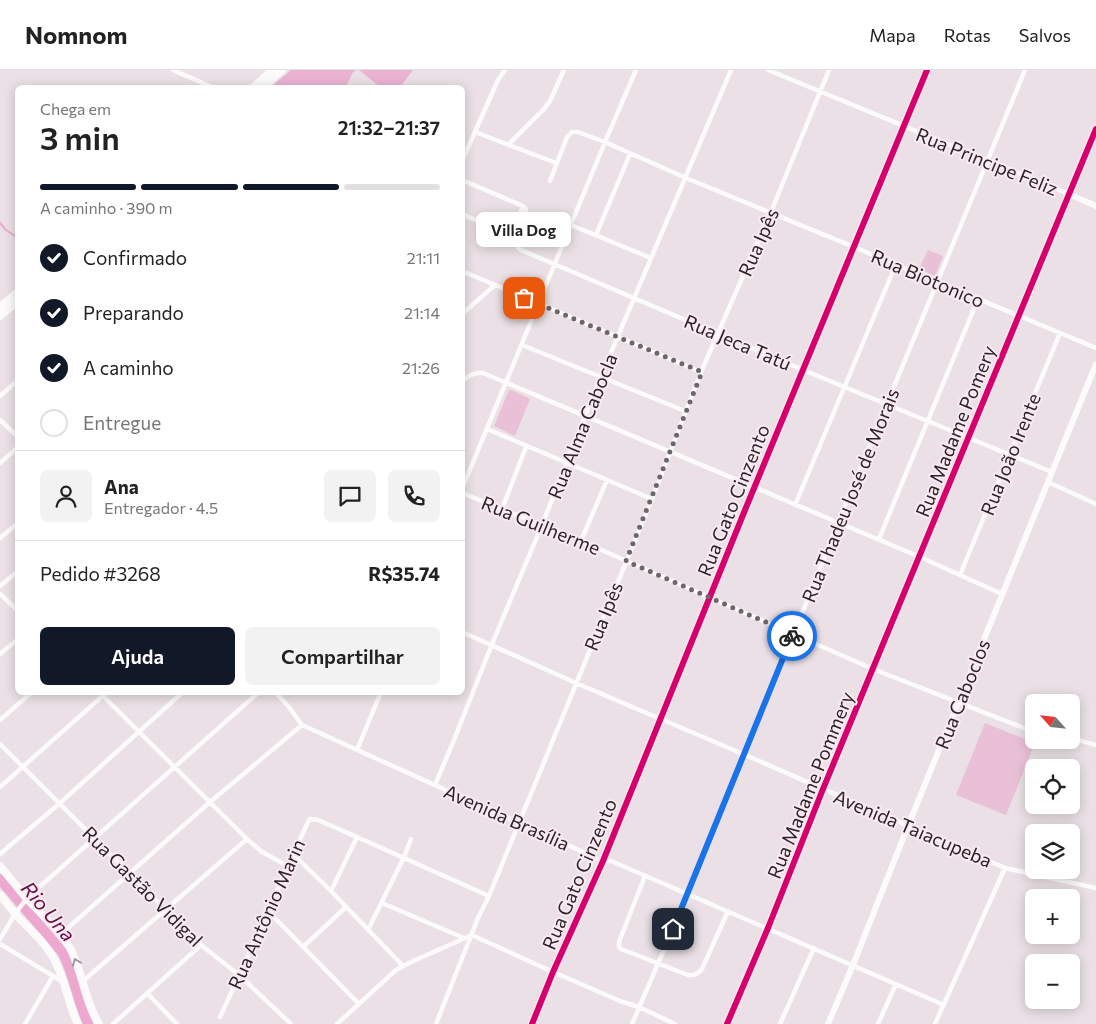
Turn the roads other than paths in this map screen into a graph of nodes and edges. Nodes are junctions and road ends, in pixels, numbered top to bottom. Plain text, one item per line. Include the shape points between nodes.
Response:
1 (173, 70) edge
2 (272, 70) edge
3 (282, 70) edge
4 (505, 70) edge
5 (564, 70) edge
6 (636, 70) edge
7 (731, 70) edge
8 (768, 70) edge
9 (829, 70) edge
10 (927, 70) edge
11 (1025, 70) edge
12 (207, 85) edge
13 (256, 85) edge
14 (265, 85) edge
15 (820, 92) junction
16 (904, 127) junction
17 (1096, 128) edge
18 (476, 132) junction
19 (605, 142) junction
20 (508, 144) junction
21 (630, 154) junction
22 (465, 155) edge
23 (988, 161) junction
24 (556, 163) junction
25 (686, 178) junction
26 (550, 180) dead end
27 (465, 181) edge
28 (1069, 194) junction
29 (522, 206) junction
30 (1096, 206) edge
31 (771, 212) junction
32 (465, 215) edge
33 (571, 225) junction
34 (511, 235) junction
35 (596, 235) junction
36 (517, 238) junction
37 (854, 247) junction
38 (651, 258) junction
39 (555, 263) junction
40 (896, 264) junction
41 (465, 272) edge
42 (938, 282) junction
43 (495, 285) junction
44 (15, 294) edge
45 (635, 297) junction
46 (978, 299) junction
47 (15, 304) edge
48 (539, 304) junction
49 (0, 307) edge
50 (465, 311) edge
51 (0, 316) edge
52 (1019, 316) junction
53 (718, 333) junction
54 (1060, 333) junction
55 (618, 337) junction
56 (522, 345) junction
57 (1096, 348) edge
58 (1096, 364) edge
59 (803, 370) junction
60 (702, 372) junction
61 (601, 376) junction
62 (465, 378) edge
63 (15, 383) edge
64 (506, 383) junction
65 (844, 387) junction
66 (0, 396) edge
67 (886, 404) junction
68 (686, 411) junction
69 (586, 415) junction
70 (0, 420) edge
71 (928, 421) junction
72 (487, 429) junction
73 (15, 434) edge
74 (968, 438) junction
75 (526, 447) junction
76 (15, 450) edge
77 (670, 451) junction
78 (1009, 455) junction
79 (566, 462) junction
80 (0, 463) edge
81 (1052, 472) junction
82 (607, 480) junction
83 (465, 482) edge
84 (1048, 482) junction
85 (754, 487) junction
86 (465, 494) edge
87 (652, 499) junction
88 (1096, 504) edge
89 (795, 505) junction
90 (502, 510) junction
91 (838, 522) junction
92 (542, 525) junction
93 (15, 526) edge
94 (0, 538) edge
95 (879, 539) junction
96 (582, 542) junction
97 (920, 557) junction
98 (626, 561) junction
99 (15, 574) edge
100 (960, 575) junction
101 (0, 586) edge
102 (0, 594) edge
103 (1002, 594) junction
104 (710, 597) junction
105 (15, 608) edge
106 (465, 633) edge
107 (793, 634) junction
108 (15, 642) edge
109 (492, 644) junction
110 (0, 654) edge
111 (873, 669) junction
112 (576, 683) junction
113 (29, 695) edge
114 (102, 695) edge
115 (104, 695) edge
116 (181, 695) edge
117 (256, 695) edge
118 (278, 695) edge
119 (380, 695) edge
120 (958, 703) junction
121 (661, 718) junction
122 (0, 720) edge
123 (302, 725) junction
124 (1025, 729) edge
125 (139, 732) junction
126 (1080, 740) edge
127 (1095, 743) edge
128 (0, 744) edge
129 (357, 750) junction
130 (744, 754) junction
131 (23, 766) junction
132 (174, 767) junction
133 (434, 785) junction
134 (0, 787) edge
135 (824, 789) junction
136 (210, 802) junction
137 (60, 803) junction
138 (519, 823) junction
139 (908, 826) junction
140 (357, 836) junction
141 (94, 838) junction
142 (247, 839) junction
143 (411, 839) dead end
144 (0, 854) edge
145 (293, 854) junction
146 (404, 857) junction
147 (602, 861) junction
148 (0, 866) edge
149 (288, 866) junction
150 (1005, 868) junction
151 (130, 874) junction
152 (646, 876) junction
153 (1095, 888) edge
154 (331, 891) junction
155 (688, 894) junction
156 (0, 895) edge
157 (488, 896) junction
158 (26, 899) junction
159 (382, 903) junction
160 (346, 907) junction
161 (165, 909) junction
162 (268, 911) junction
163 (728, 911) junction
164 (16, 913) junction
165 (768, 928) junction
166 (368, 930) junction
167 (61, 934) junction
168 (472, 935) junction
169 (464, 938) junction
170 (0, 939) edge
171 (0, 944) edge
172 (201, 945) junction
173 (303, 947) junction
174 (814, 948) junction
175 (658, 964) junction
176 (853, 965) junction
177 (403, 966) junction
178 (553, 972) junction
179 (239, 975) junction
180 (53, 976) junction
181 (83, 981) junction
182 (63, 982) junction
183 (896, 984) junction
184 (147, 993) junction
185 (358, 1003) junction
186 (944, 1005) junction
187 (639, 1007) junction
188 (220, 1017) dead end
189 (25, 1024) edge
190 (78, 1024) edge
191 (99, 1024) edge
192 (114, 1024) edge
193 (177, 1024) edge
194 (291, 1024) edge
195 (337, 1024) edge
196 (436, 1024) edge
197 (532, 1024) edge
198 (632, 1024) edge
199 (675, 1024) edge
200 (727, 1024) edge
201 (780, 1024) edge
202 (828, 1024) edge
203 (878, 1024) edge
204 (935, 1024) edge

1 - 12 street
2 - 13 highway
3 - 14 highway
4 - 18 street
5 - 20 street via 550,101
6 - 19 street
7 - 25 street, Rua Alma Cabocla
8 - 15 street, Rua Principe Feliz
9 - 15 street, Rua Ipês
10 - 16 street, Rua Gato Cinzento
11 - 23 street, Rua Thadeu José de Morais
15 - 16 street, Rua Principe Feliz
15 - 31 street, Rua Ipês
16 - 23 street, Rua Principe Feliz
16 - 37 street, Rua Gato Cinzento
17 - 28 street
18 - 20 street
18 - 22 street
19 - 21 street, Rua Biotonico
19 - 24 street, Rua Biotonico via 575,131 570,133
19 - 33 street
20 - 24 street
21 - 25 street, Rua Biotonico
21 - 35 street
23 - 28 street, Rua Principe Feliz
23 - 42 street, Rua Thadeu José de Morais
24 - 26 street
25 - 31 street, Rua Biotonico
25 - 38 street, Rua Alma Cabocla
27 - 29 street
28 - 30 street, Rua Principe Feliz
28 - 52 street
29 - 34 street
29 - 36 street via 526,214
31 - 37 street, Rua Biotonico
31 - 53 street, Rua Ipês
32 - 34 street
33 - 35 street
33 - 39 street
34 - 36 street
35 - 38 street
36 - 39 street, Rua Jeca Tatú via 518,248
37 - 40 street, Rua Biotonico
37 - 59 street, Rua Gato Cinzento
38 - 45 street, Rua Alma Cabocla
39 - 45 street, Rua Jeca Tatú
39 - 48 street
40 - 42 street, Rua Biotonico
40 - 65 street
41 - 43 street
42 - 46 street, Rua Biotonico
42 - 67 street, Rua Thadeu José de Morais
43 - 48 street
43 - 50 street
44 - 49 highway
45 - 53 street, Rua Jeca Tatú
45 - 55 street, Rua Alma Cabocla
46 - 52 street, Rua Biotonico
46 - 71 street
47 - 51 highway
48 - 55 street
48 - 56 street
52 - 54 street, Rua Biotonico
52 - 74 street, Rua Madame Pomery
53 - 59 street, Rua Jeca Tatú
53 - 60 street, Rua Ipês
54 - 57 street, Rua Biotonico
54 - 78 street, Rua João Irente
55 - 60 street
55 - 61 street, Rua Alma Cabocla
56 - 61 street
56 - 64 street
58 - 81 street, Rua Caboclos
59 - 65 street, Rua Jeca Tatú
59 - 85 street, Rua Gato Cinzento
60 - 68 street, Rua Ipês
61 - 68 street
61 - 69 street, Rua Alma Cabocla
62 - 64 street via 478,372
63 - 66 street
64 - 69 street
64 - 72 street
65 - 67 street, Rua Jeca Tatú
65 - 89 street
67 - 71 street, Rua Jeca Tatú
67 - 91 street, Rua Thadeu José de Morais
68 - 77 street, Rua Ipês
69 - 77 street
69 - 79 street, Rua Alma Cabocla
70 - 73 street
71 - 74 street, Rua Jeca Tatú
71 - 95 street
72 - 75 street
72 - 83 street
74 - 78 street, Rua Jeca Tatú
74 - 97 street, Rua Madame Pomery
75 - 79 street
75 - 90 street
76 - 80 street
77 - 85 street
77 - 87 street, Rua Ipês
78 - 81 street, Rua Jeca Tatú
78 - 100 street, Rua João Irente
79 - 82 street
79 - 92 street, Rua Alma Cabocla
81 - 84 street, Rua Caboclos
82 - 87 street
82 - 96 street
84 - 88 street
84 - 103 street, Rua Caboclos
85 - 89 street
85 - 104 street, Rua Gato Cinzento
86 - 90 street, Rua Guilherme
87 - 98 street, Rua Ipês
89 - 91 street
90 - 92 street, Rua Guilherme
91 - 95 street
91 - 107 street, Rua Thadeu José de Morais
92 - 96 street, Rua Guilherme
92 - 109 street, Rua Alma Cabocla
93 - 94 street
95 - 97 street
96 - 98 street, Rua Guilherme
97 - 100 street
97 - 111 street, Rua Madame Pommery
98 - 104 street, Rua Guilherme
98 - 112 street, Rua Ipês
99 - 101 street
100 - 103 street
102 - 105 street
103 - 120 street, Rua Caboclos
104 - 107 street, Rua Guilherme
104 - 121 street, Rua Gato Cinzento
106 - 109 street, Avenida Taiacupeba
107 - 111 street, Rua Guilherme
107 - 130 street, Rua Thadeu José de Morais
108 - 110 street
109 - 112 street, Avenida Taiacupeba
109 - 133 street, Rua Alma Cabocla
111 - 120 street, Rua Guilherme
111 - 135 street, Rua Madame Pommery
112 - 121 street, Avenida Taiacupeba
112 - 138 street, Rua Ipês
113 - 122 street
114 - 131 street
115 - 125 street
116 - 125 street
117 - 132 street
118 - 123 street, Avenida Brasília
119 - 129 street
120 - 124 street, Rua Guilherme
120 - 139 street, Rua Caboclos
121 - 130 street, Avenida Taiacupeba
121 - 147 street, Rua Gato Cinzento
123 - 129 street, Avenida Brasília
123 - 136 street
125 - 132 street
125 - 137 street
126 - 127 street
128 - 131 street, Rua Gastão Vidigal
129 - 133 street, Avenida Brasília
130 - 135 street, Avenida Taiacupeba
130 - 155 street, Rua Thadeu José de Morais
131 - 134 street
131 - 137 street, Rua Gastão Vidigal
132 - 136 street
132 - 141 street
133 - 138 street, Avenida Brasília
135 - 139 street, Avenida Taiacupeba
135 - 165 street, Rua Madame Pommery
136 - 142 street
136 - 151 street
137 - 141 street, Rua Gastão Vidigal
137 - 144 street
138 - 147 street, Avenida Brasília
138 - 157 street, Rua Ipês
139 - 150 street, Avenida Taiacupeba
139 - 176 street, Rua Caboclos
140 - 145 street, Rua Antônio Marin via 310,819
140 - 146 street
140 - 154 street
141 - 151 street, Rua Gastão Vidigal
141 - 158 street
142 - 149 street via 262,852
142 - 161 street
143 - 146 street
145 - 149 street, Rua Antônio Marin
145 - 154 street
146 - 157 street
146 - 159 street
147 - 152 street, Avenida Brasília via 611,861
147 - 178 street, Rua Gato Cinzento
148 - 158 highway
149 - 162 street, Rua Antônio Marin
150 - 153 street, Avenida Taiacupeba
150 - 186 street
151 - 161 street, Rua Gastão Vidigal
151 - 167 street
152 - 155 street, Avenida Brasília
152 - 175 street via 619,944 621,949
154 - 160 street
155 - 163 street, Avenida Brasília
155 - 175 street, Rua Thadeu José de Morais
156 - 164 highway
157 - 168 street, Rua Ipês
158 - 164 street
158 - 167 highway
159 - 166 street
159 - 169 street
160 - 166 street
160 - 173 street
161 - 172 street, Rua Gastão Vidigal
161 - 181 street
162 - 173 street
162 - 179 street, Rua Antônio Marin
163 - 165 street, Avenida Brasília
163 - 175 street via 699,972 693,976
164 - 170 street
164 - 182 highway via 54,959
165 - 174 street, Avenida Brasília
165 - 200 street, Rua Madame Pommery
166 - 177 street
181 -> 167 highway via 72,950
168 - 169 street
168 - 178 street
168 - 196 street, Rua Ipês
169 - 177 street
171 - 180 street
172 - 179 street, Rua Gastão Vidigal
172 - 184 street
173 - 185 street
174 - 176 street, Avenida Brasília
174 - 201 street
175 - 187 street, Rua Thadeu José de Morais
176 - 183 street, Avenida Brasília
176 - 202 street, Rua Caboclos
177 - 185 street
178 - 187 street
178 - 197 street, Rua Gato Cinzento
179 - 188 street, Rua Antônio Marin
179 - 194 street, Rua Gastão Vidigal
180 - 182 street
180 - 189 street
181 - 191 highway
182 - 190 highway
183 - 186 street, Avenida Brasília
183 - 203 street
184 - 192 street
184 - 193 street
185 - 195 street
186 - 204 street
187 - 198 street, Rua Thadeu José de Morais
187 - 199 street

